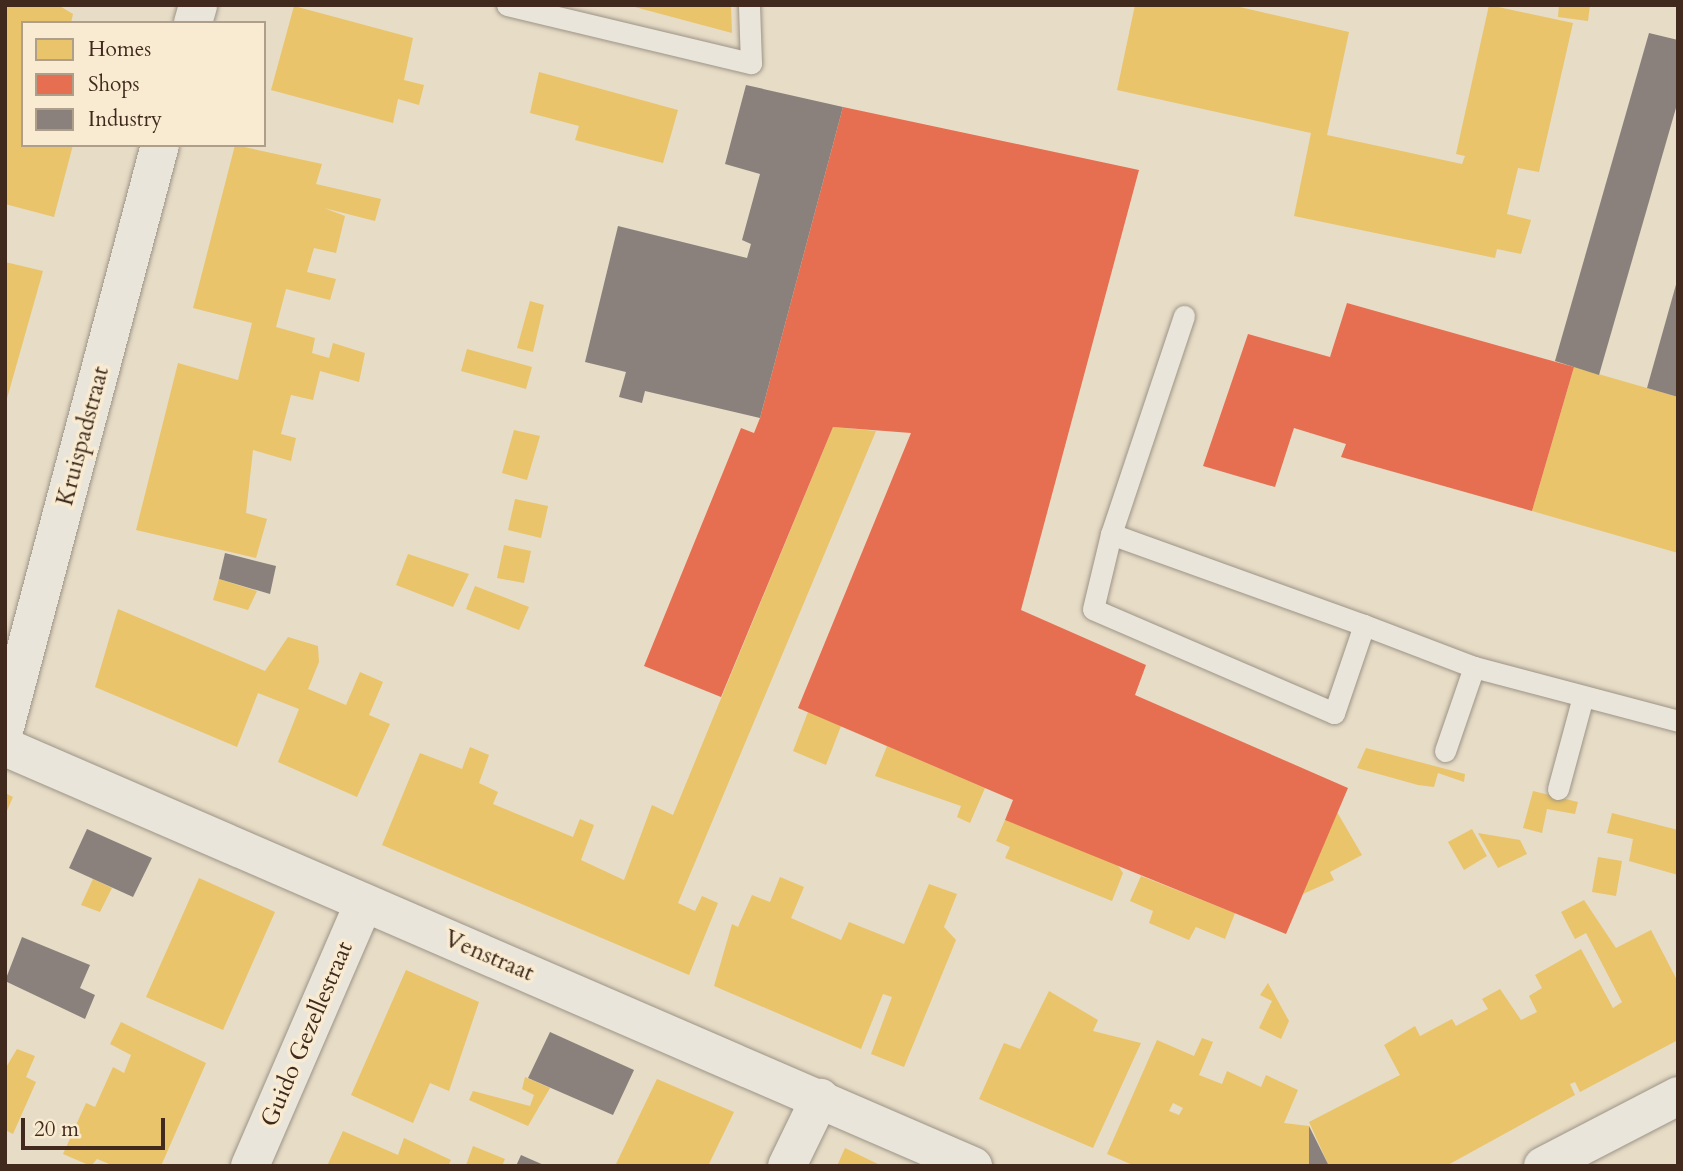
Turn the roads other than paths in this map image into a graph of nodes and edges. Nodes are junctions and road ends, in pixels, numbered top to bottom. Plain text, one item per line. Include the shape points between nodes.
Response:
1 (506, 5) edge
2 (749, 5) edge
3 (159, 147) edge
4 (1184, 316) dead end
5 (1111, 534) junction
6 (1364, 625) junction
7 (1474, 667) junction
8 (1582, 700) junction
9 (1678, 721) edge
10 (5, 727) edge
11 (5, 747) edge
12 (1445, 751) dead end
13 (1558, 789) dead end
14 (364, 903) junction
15 (1678, 1097) edge
16 (820, 1098) junction
17 (250, 1166) edge
18 (787, 1166) edge
19 (973, 1166) edge
20 (1543, 1166) edge

1 - 2 lane via 751,63
3 - 10 street, Kruispadstraat
4 - 5 lane
5 - 6 lane
5 - 6 lane via 1093,609 1334,713
6 - 7 lane
7 - 8 lane
7 - 12 lane
8 - 9 lane
8 - 13 lane
11 - 14 street, Venstraat
14 - 16 street, Venstraat
14 - 17 street, Guido Gezellestraat
15 - 20 street
16 - 18 street
16 - 19 street, Venstraat

